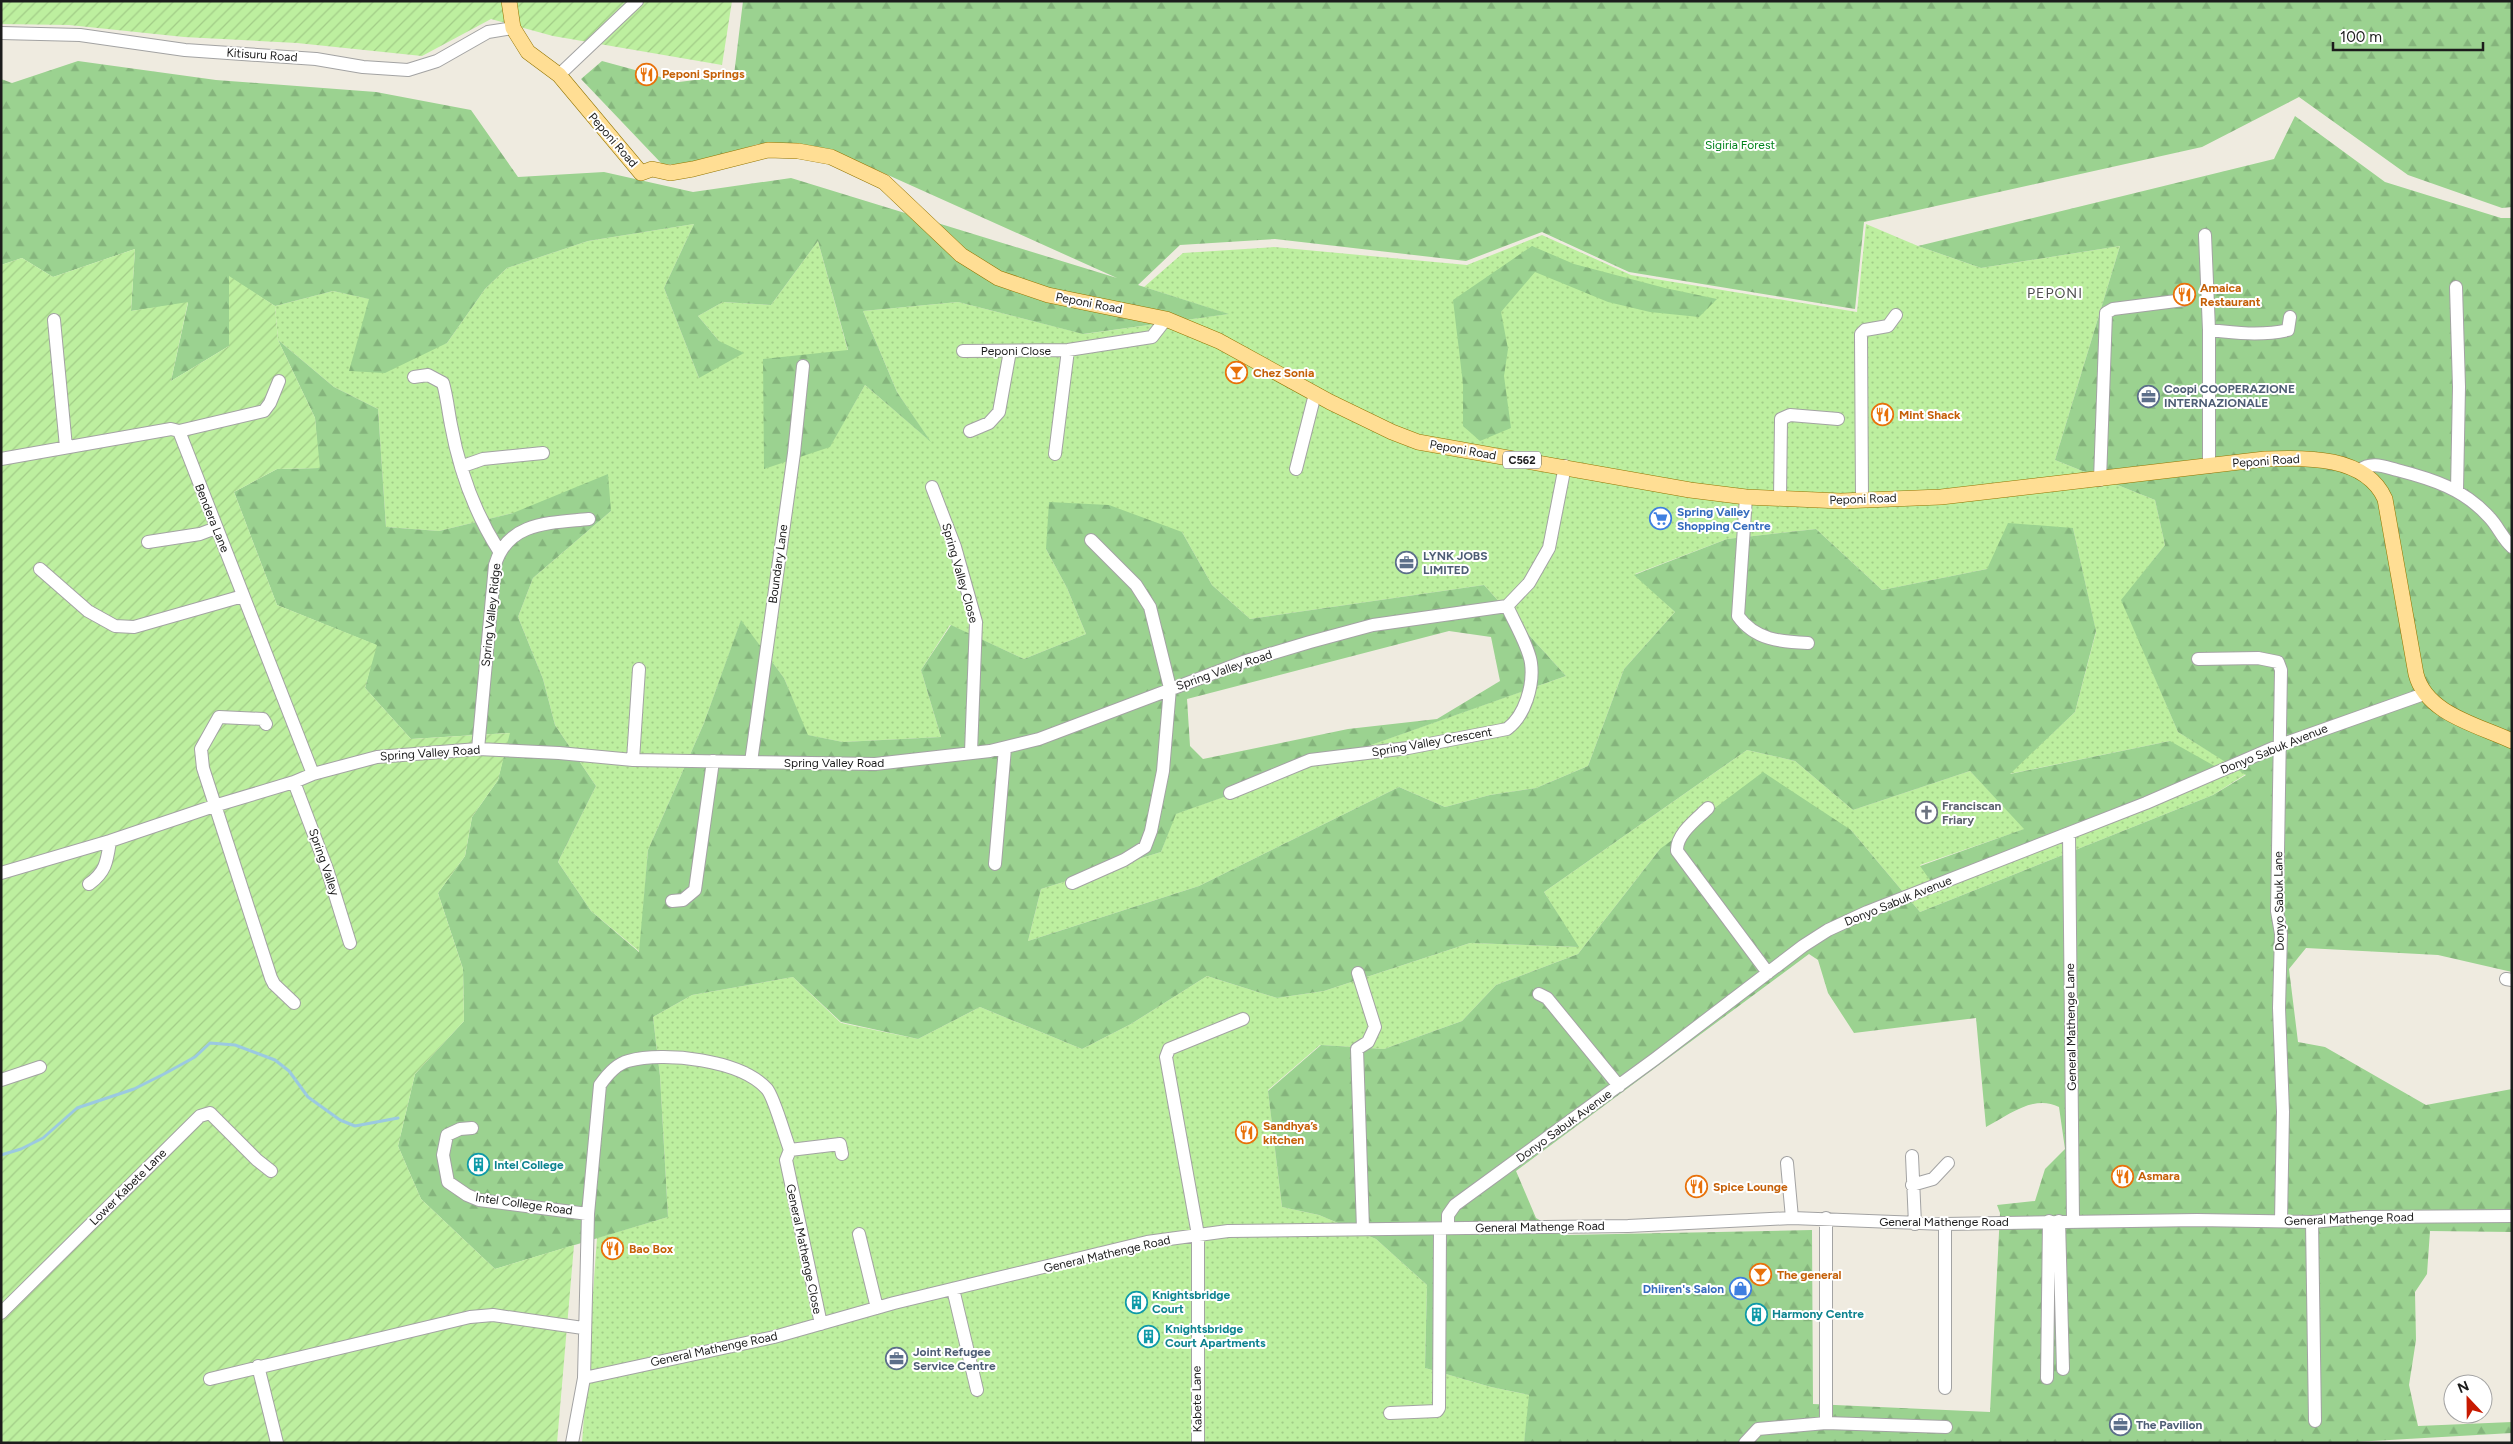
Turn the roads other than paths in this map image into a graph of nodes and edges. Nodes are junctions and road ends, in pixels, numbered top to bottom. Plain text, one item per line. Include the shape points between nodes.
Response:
1 (509, 1) edge
2 (637, 1) edge
3 (513, 28) junction
4 (1, 33) edge
5 (559, 75) junction
6 (2206, 235) dead end
7 (2456, 287) dead end
8 (2184, 300) dead end
9 (1896, 314) dead end
10 (2290, 317) dead end
11 (1166, 319) junction
12 (54, 320) dead end
13 (2209, 330) junction
14 (1010, 350) junction
15 (1068, 350) junction
16 (963, 351) dead end
17 (803, 366) dead end
18 (414, 376) dead end
19 (279, 380) dead end
20 (1315, 394) junction
21 (1838, 418) dead end
22 (970, 430) dead end
23 (179, 431) junction
24 (66, 447) junction
25 (544, 453) dead end
26 (1055, 454) dead end
27 (1, 459) edge
28 (463, 466) junction
29 (1565, 466) junction
30 (2208, 467) junction
31 (1296, 469) dead end
32 (2360, 470) junction
33 (2100, 480) junction
34 (932, 487) dead end
35 (2457, 490) junction
36 (1746, 497) junction
37 (1780, 499) junction
38 (1862, 501) junction
39 (589, 519) dead end
40 (216, 528) junction
41 (1091, 540) dead end
42 (148, 542) dead end
43 (2512, 547) edge
44 (499, 551) junction
45 (40, 569) dead end
46 (243, 596) junction
47 (1507, 606) junction
48 (1808, 644) dead end
49 (2198, 659) dead end
50 (639, 669) dead end
51 (1170, 688) junction
52 (2424, 694) junction
53 (266, 724) dead end
54 (2512, 741) edge
55 (2280, 745) junction
56 (1005, 748) junction
57 (478, 749) junction
58 (971, 752) junction
59 (632, 760) junction
60 (713, 761) junction
61 (751, 762) junction
62 (313, 774) junction
63 (294, 782) junction
64 (1230, 794) dead end
65 (214, 806) junction
66 (1708, 808) dead end
67 (2069, 833) junction
68 (110, 841) junction
69 (996, 864) dead end
70 (1, 873) edge
71 (1072, 883) dead end
72 (89, 884) dead end
73 (672, 901) dead end
74 (350, 944) dead end
75 (1768, 972) junction
76 (1358, 973) dead end
77 (1539, 994) dead end
78 (294, 1003) dead end
79 (1243, 1019) dead end
80 (40, 1067) dead end
81 (1, 1080) edge
82 (1619, 1086) junction
83 (472, 1128) dead end
84 (790, 1150) junction
85 (842, 1154) dead end
86 (1912, 1156) dead end
87 (1788, 1163) dead end
88 (1948, 1163) dead end
89 (271, 1171) dead end
90 (1912, 1185) junction
91 (588, 1214) junction
92 (2512, 1216) edge
93 (1792, 1218) junction
94 (1826, 1218) junction
95 (2054, 1221) junction
96 (2073, 1221) junction
97 (2281, 1221) junction
98 (2312, 1222) junction
99 (1915, 1224) junction
100 (1945, 1224) junction
101 (1444, 1228) junction
102 (1362, 1229) junction
103 (860, 1234) dead end
104 (1198, 1235) junction
105 (953, 1289) junction
106 (877, 1308) junction
107 (1, 1313) edge
108 (820, 1324) junction
109 (583, 1328) junction
110 (258, 1366) junction
111 (2063, 1369) dead end
112 (210, 1378) dead end
113 (584, 1378) junction
114 (2047, 1378) dead end
115 (1945, 1388) dead end
116 (977, 1390) dead end
117 (1390, 1413) dead end
118 (2315, 1421) dead end
119 (1826, 1422) junction
120 (1946, 1427) dead end
121 (278, 1443) edge
122 (572, 1443) edge
123 (1198, 1443) edge
124 (1745, 1443) edge

1 - 3 main road, Peponi Road / C562
2 - 5 street
3 - 4 street, Kitisuru Road via 488,32 436,61 408,70 316,59 184,50 80,35
3 - 5 main road, Peponi Road / C562 via 532,57
5 - 11 main road, Peponi Road / C562 via 641,173 652,169 670,173 693,169 768,150 830,157 884,182 961,255 998,278 1048,295
6 - 13 street
7 - 35 street via 2459,387
8 - 33 street via 2113,309 2106,313
9 - 38 street via 1888,326 1865,330 1861,334
10 - 13 street via 2288,330 2280,332 2249,334
11 - 15 street, Peponi Close via 1152,337
11 - 20 main road, Peponi Road / C562 via 1219,341
12 - 24 street
13 - 30 street
14 - 15 street, Peponi Close
14 - 16 street, Peponi Close
14 - 22 street via 999,412 989,423
15 - 26 street, Peponi Close
17 - 61 street, Boundary Lane via 794,454
18 - 28 street via 428,375 443,383
19 - 23 street via 264,411
20 - 29 main road, Peponi Road / C562 via 1418,442
20 - 31 street
21 - 37 street via 1790,415 1781,419
23 - 24 street via 171,429
23 - 40 street, Bendera Lane
24 - 27 street
25 - 28 street via 483,459
28 - 44 street via 483,526
29 - 36 main road, Peponi Road / C562 via 1690,490
29 - 47 street via 1549,548 1529,583
30 - 32 main road, Peponi Road / C562 via 2300,458
30 - 33 main road, Peponi Road / C562
32 - 35 street via 2379,466 2430,479
32 - 52 main road via 2376,483 2385,499 2416,674
33 - 38 main road, Peponi Road / C562 via 1941,497
34 - 58 street, Spring Valley Close via 955,547 976,622
35 - 43 street via 2488,516
36 - 37 main road, Peponi Road / C562
36 - 48 street via 1738,616 1764,637
37 - 38 main road, Peponi Road / C562
39 - 44 street, Spring Valley Ridge via 540,524 518,534
40 - 42 street via 200,534
40 - 46 street, Bendera Lane
41 - 51 street via 1136,585 1150,607
44 - 57 street, Spring Valley Ridge via 495,565
45 - 46 street via 88,611 115,626 134,627
46 - 62 street, Bendera Lane
47 - 51 street, Spring Valley Road via 1373,625 1243,662
47 - 64 street, Spring Valley Crescent via 1531,661 1532,675 1520,715 1506,729 1408,748 1310,760
49 - 55 street, Donyo Sabuk Lane via 2258,658 2278,662 2281,670
50 - 59 street
51 - 56 street, Spring Valley Road via 1039,739
51 - 71 street via 1163,771 1145,848
52 - 54 main road via 2444,709
52 - 55 street, Donyo Sabuk Avenue
53 - 65 street via 263,719 229,716 219,716 215,722 202,748 203,768
55 - 67 street, Donyo Sabuk Avenue
55 - 97 street, Donyo Sabuk Lane via 2277,911 2281,934
56 - 58 street, Spring Valley Road
56 - 69 street
57 - 59 street, Spring Valley Road
57 - 62 street, Spring Valley Road via 377,756
58 - 61 street, Spring Valley Road via 875,764
59 - 60 street, Spring Valley Road
60 - 61 street, Spring Valley Road
60 - 73 street via 695,890 682,900
62 - 63 street, Spring Valley Road
63 - 65 street, Spring Valley Road
63 - 74 street, Spring Valley via 328,869
65 - 68 street, Spring Valley Road
65 - 78 street via 271,978
66 - 75 street via 1680,837 1677,851
67 - 75 street, Donyo Sabuk Avenue via 1828,930
67 - 96 street, General Mathenge Lane
68 - 70 street, Spring Valley Road
68 - 72 street via 107,865 100,877
75 - 82 street, Donyo Sabuk Avenue
76 - 102 street via 1375,1027 1368,1042 1357,1049
77 - 82 street via 1547,998
79 - 104 street, Kabete Lane via 1169,1049 1166,1057
80 - 81 street
82 - 101 street, Donyo Sabuk Avenue via 1455,1206
83 - 91 street, Intel College Road via 447,1135 443,1155 448,1182 460,1191 479,1200
84 - 85 street via 840,1144
84 - 91 street via 768,1090 752,1076 684,1056 628,1061 612,1070 600,1085
84 - 108 street, General Mathenge Close via 786,1160 788,1174
86 - 90 street
87 - 93 street
88 - 90 street via 1933,1179
89 - 107 street, Lower Kabete Lane via 210,1113 200,1116
90 - 99 street
91 - 109 street
92 - 98 street, General Mathenge Road
93 - 94 street, General Mathenge Road
93 - 101 street, General Mathenge Road via 1628,1226
94 - 99 street, General Mathenge Road
94 - 119 street
95 - 96 street, General Mathenge Road
95 - 100 street, General Mathenge Road
95 - 111 street
95 - 114 street
96 - 97 street, General Mathenge Road
97 - 98 street, General Mathenge Road
98 - 118 street
99 - 100 street, General Mathenge Road
100 - 115 street
101 - 102 street, General Mathenge Road
101 - 117 street, Donyo Sabuk Avenue via 1439,1408 1437,1411
102 - 104 street, General Mathenge Road via 1228,1231
103 - 106 street
104 - 105 street, General Mathenge Road via 1147,1242
104 - 123 street, Kabete Lane
105 - 106 street, General Mathenge Road
105 - 116 street
106 - 108 street, General Mathenge Road
108 - 113 street, General Mathenge Road
109 - 110 street via 493,1315 470,1317
109 - 113 street
110 - 112 street
110 - 121 street
113 - 122 street
119 - 120 street
119 - 124 street via 1758,1429

